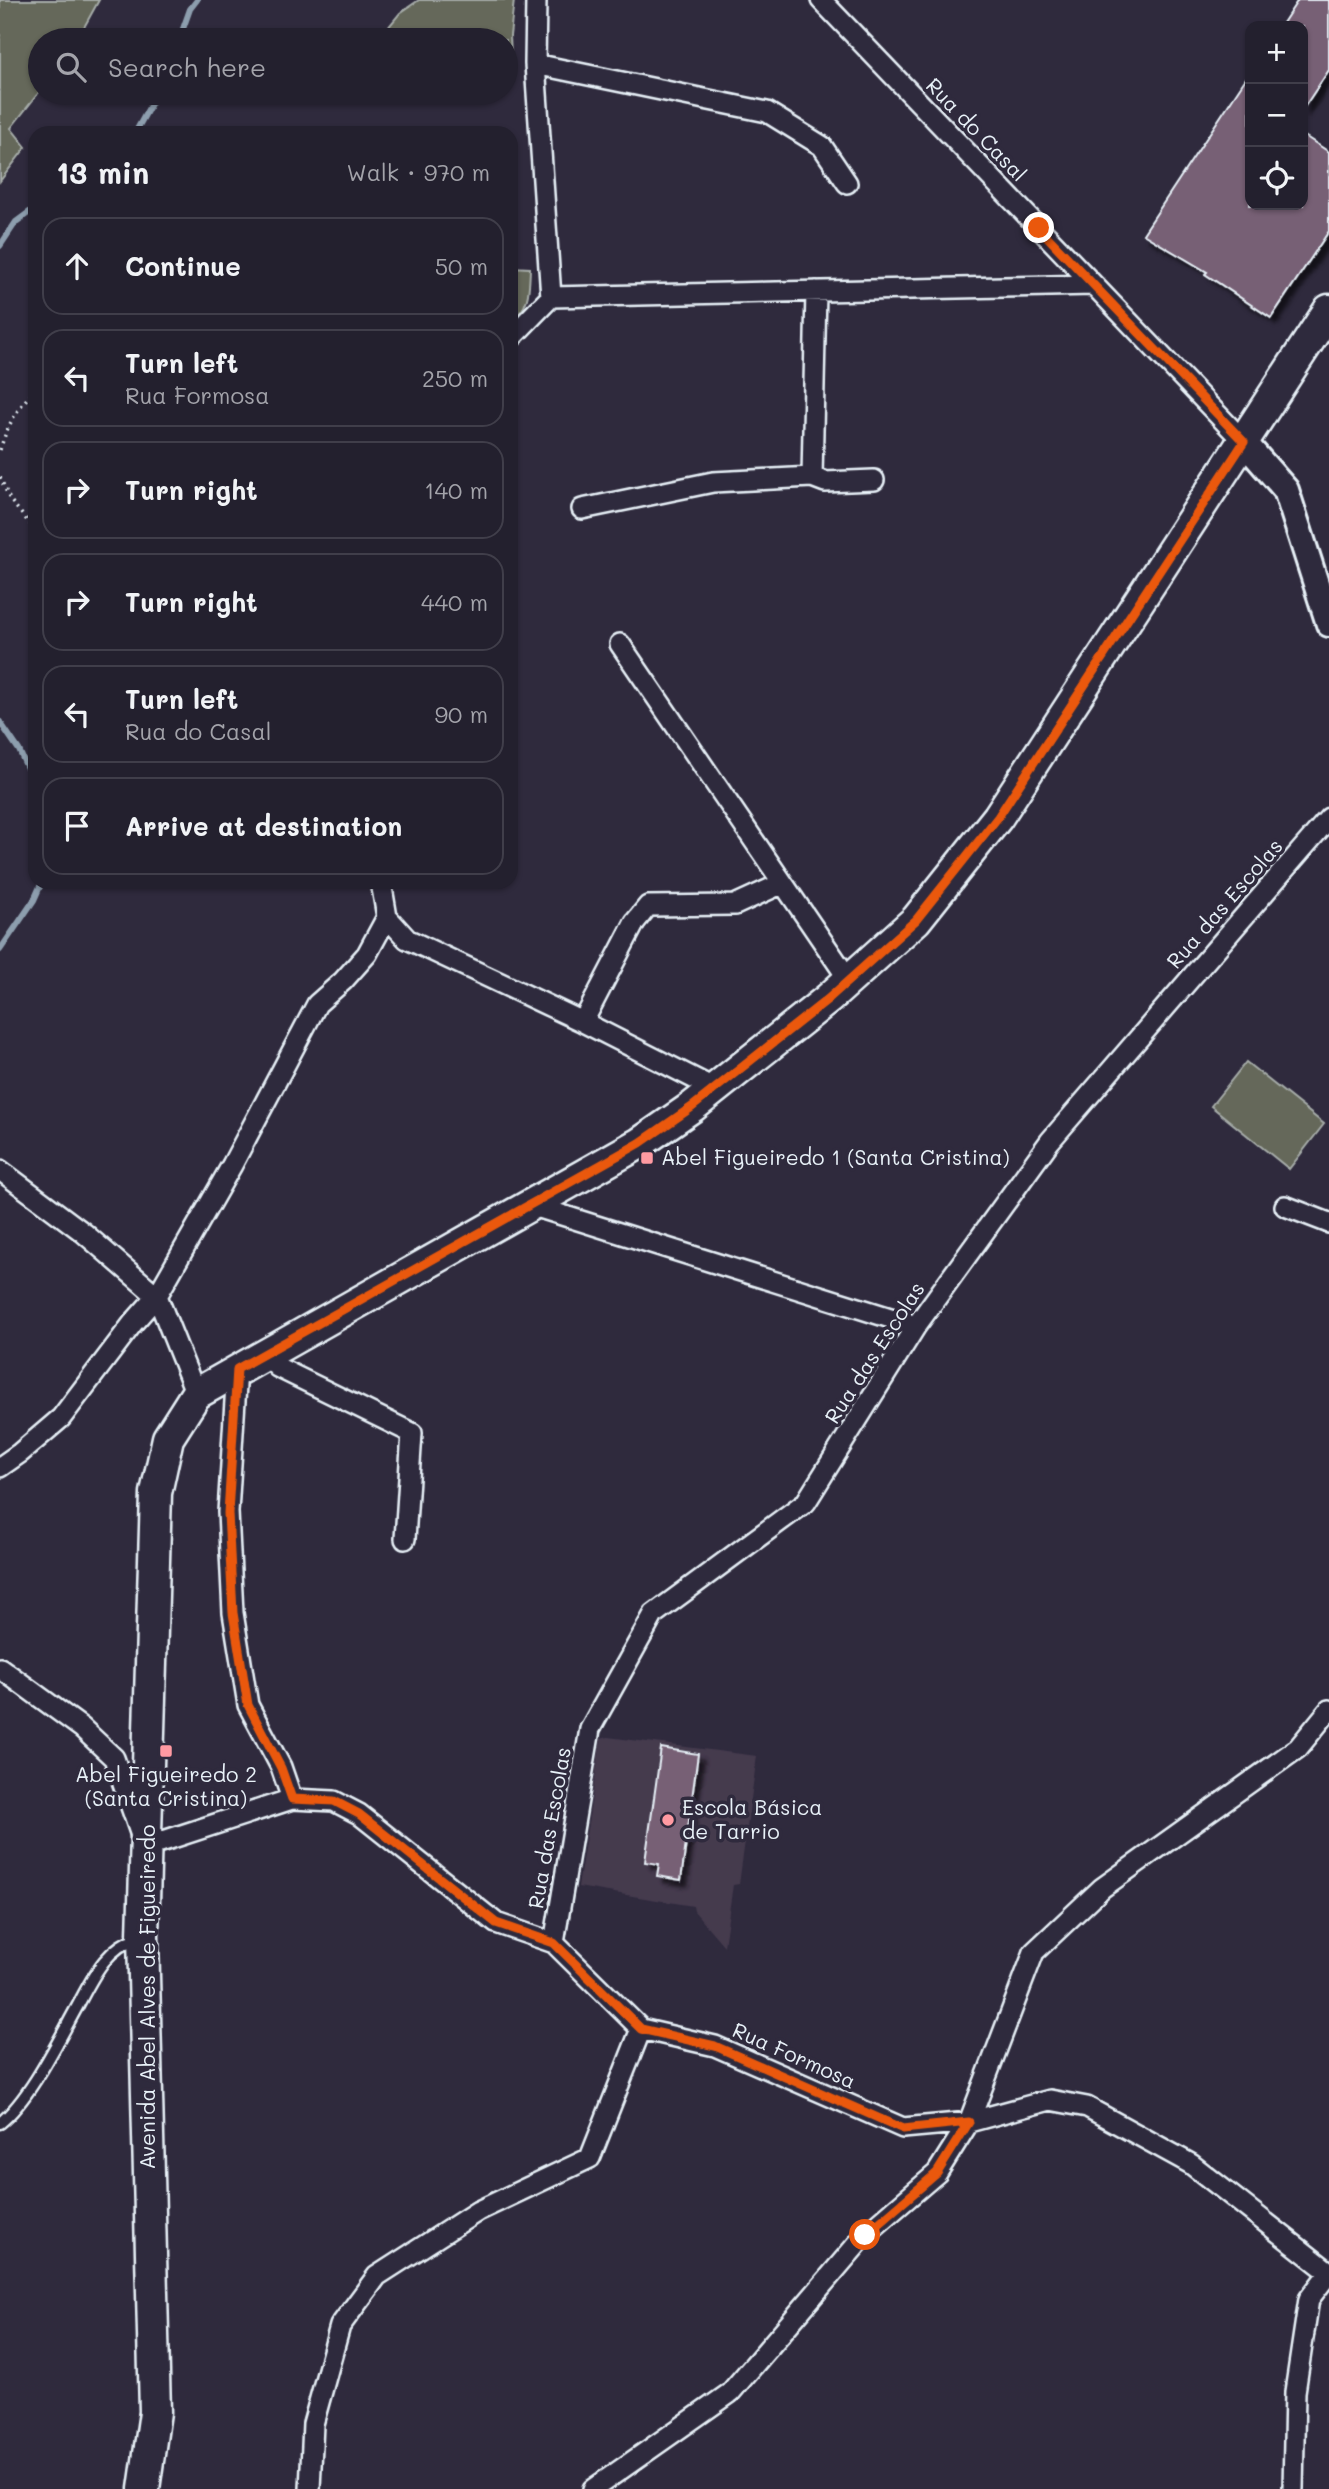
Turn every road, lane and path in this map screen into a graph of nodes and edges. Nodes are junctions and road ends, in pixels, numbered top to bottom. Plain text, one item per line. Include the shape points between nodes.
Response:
1 (536, 0) edge
2 (821, 0) edge
3 (536, 64) junction
4 (847, 183) dead end
5 (1094, 285) junction
6 (816, 292) junction
7 (551, 297) junction
8 (1329, 310) edge
9 (518, 331) edge
10 (28, 397) edge
11 (1244, 442) junction
12 (0, 450) edge
13 (0, 477) edge
14 (813, 477) junction
15 (874, 480) dead end
16 (582, 509) dead end
17 (28, 522) edge
18 (1329, 624) edge
19 (620, 645) dead end
20 (1329, 818) edge
21 (783, 883) junction
22 (382, 889) edge
23 (387, 917) junction
24 (849, 979) junction
25 (583, 1022) junction
26 (715, 1089) junction
27 (0, 1170) edge
28 (530, 1205) junction
29 (1285, 1206) dead end
30 (1329, 1223) edge
31 (157, 1296) junction
32 (916, 1326) junction
33 (269, 1351) junction
34 (237, 1369) junction
35 (196, 1394) junction
36 (0, 1467) edge
37 (405, 1539) dead end
38 (0, 1668) edge
39 (1329, 1710) edge
40 (292, 1799) junction
41 (145, 1847) junction
42 (143, 1936) junction
43 (554, 1943) junction
44 (641, 2029) junction
45 (969, 2122) junction
46 (0, 2123) edge
47 (1329, 2272) edge
48 (144, 2489) edge
49 (310, 2489) edge
50 (593, 2489) edge
51 (1293, 2489) edge

1 - 3 street
2 - 5 street, Rua do Casal
3 - 4 street via 767,112 822,146
3 - 7 street
5 - 6 street
5 - 11 street, Rua do Casal
6 - 7 street
6 - 14 street
7 - 9 street
8 - 11 main road, Avenida Abel Alves de Figueiredo
10 - 12 path via 7,428
11 - 18 street via 1286,490
11 - 24 main road, Avenida Abel Alves de Figueiredo via 998,817 916,920
13 - 17 path via 10,500
14 - 15 street via 825,482
14 - 16 street via 713,482
19 - 21 street
20 - 32 street, Rua das Escolas via 1049,1142
21 - 24 street
21 - 25 street via 735,905 648,906 635,922
22 - 23 street
23 - 25 street via 407,939
23 - 31 street via 366,954 317,1004
24 - 26 main road, Avenida Abel Alves de Figueiredo
25 - 26 street
26 - 28 main road, Avenida Abel Alves de Figueiredo via 640,1143
27 - 31 street
28 - 32 street
28 - 33 main road, Avenida Abel Alves de Figueiredo
29 - 30 street
31 - 35 street
31 - 36 street via 61,1418
32 - 43 street, Rua das Escolas via 806,1502 654,1614 590,1729
33 - 34 main road, Avenida Abel Alves de Figueiredo
33 - 37 street via 277,1367 412,1433
34 - 35 main road, Avenida Abel Alves de Figueiredo
34 - 40 street via 228,1513 233,1613 248,1705
35 - 41 main road, Avenida Abel Alves de Figueiredo via 168,1438 156,1493
38 - 41 street via 82,1728 114,1758
39 - 45 street via 1298,1748 1102,1888 1034,1952
40 - 41 street
40 - 43 street via 334,1801 359,1814 496,1923
41 - 42 main road, Avenida Abel Alves de Figueiredo
42 - 46 lane via 126,1941 97,1969 26,2093
42 - 48 main road, Avenida Abel Alves de Figueiredo via 155,2412
43 - 44 street
44 - 45 street, Rua Formosa via 715,2046 903,2129
44 - 49 street via 590,2158 478,2211 377,2276 340,2326 313,2424
45 - 47 street, Rua Formosa via 1051,2100 1087,2107 1191,2164
45 - 50 street via 937,2173 865,2235 730,2393
47 - 51 street via 1310,2299 1295,2392

